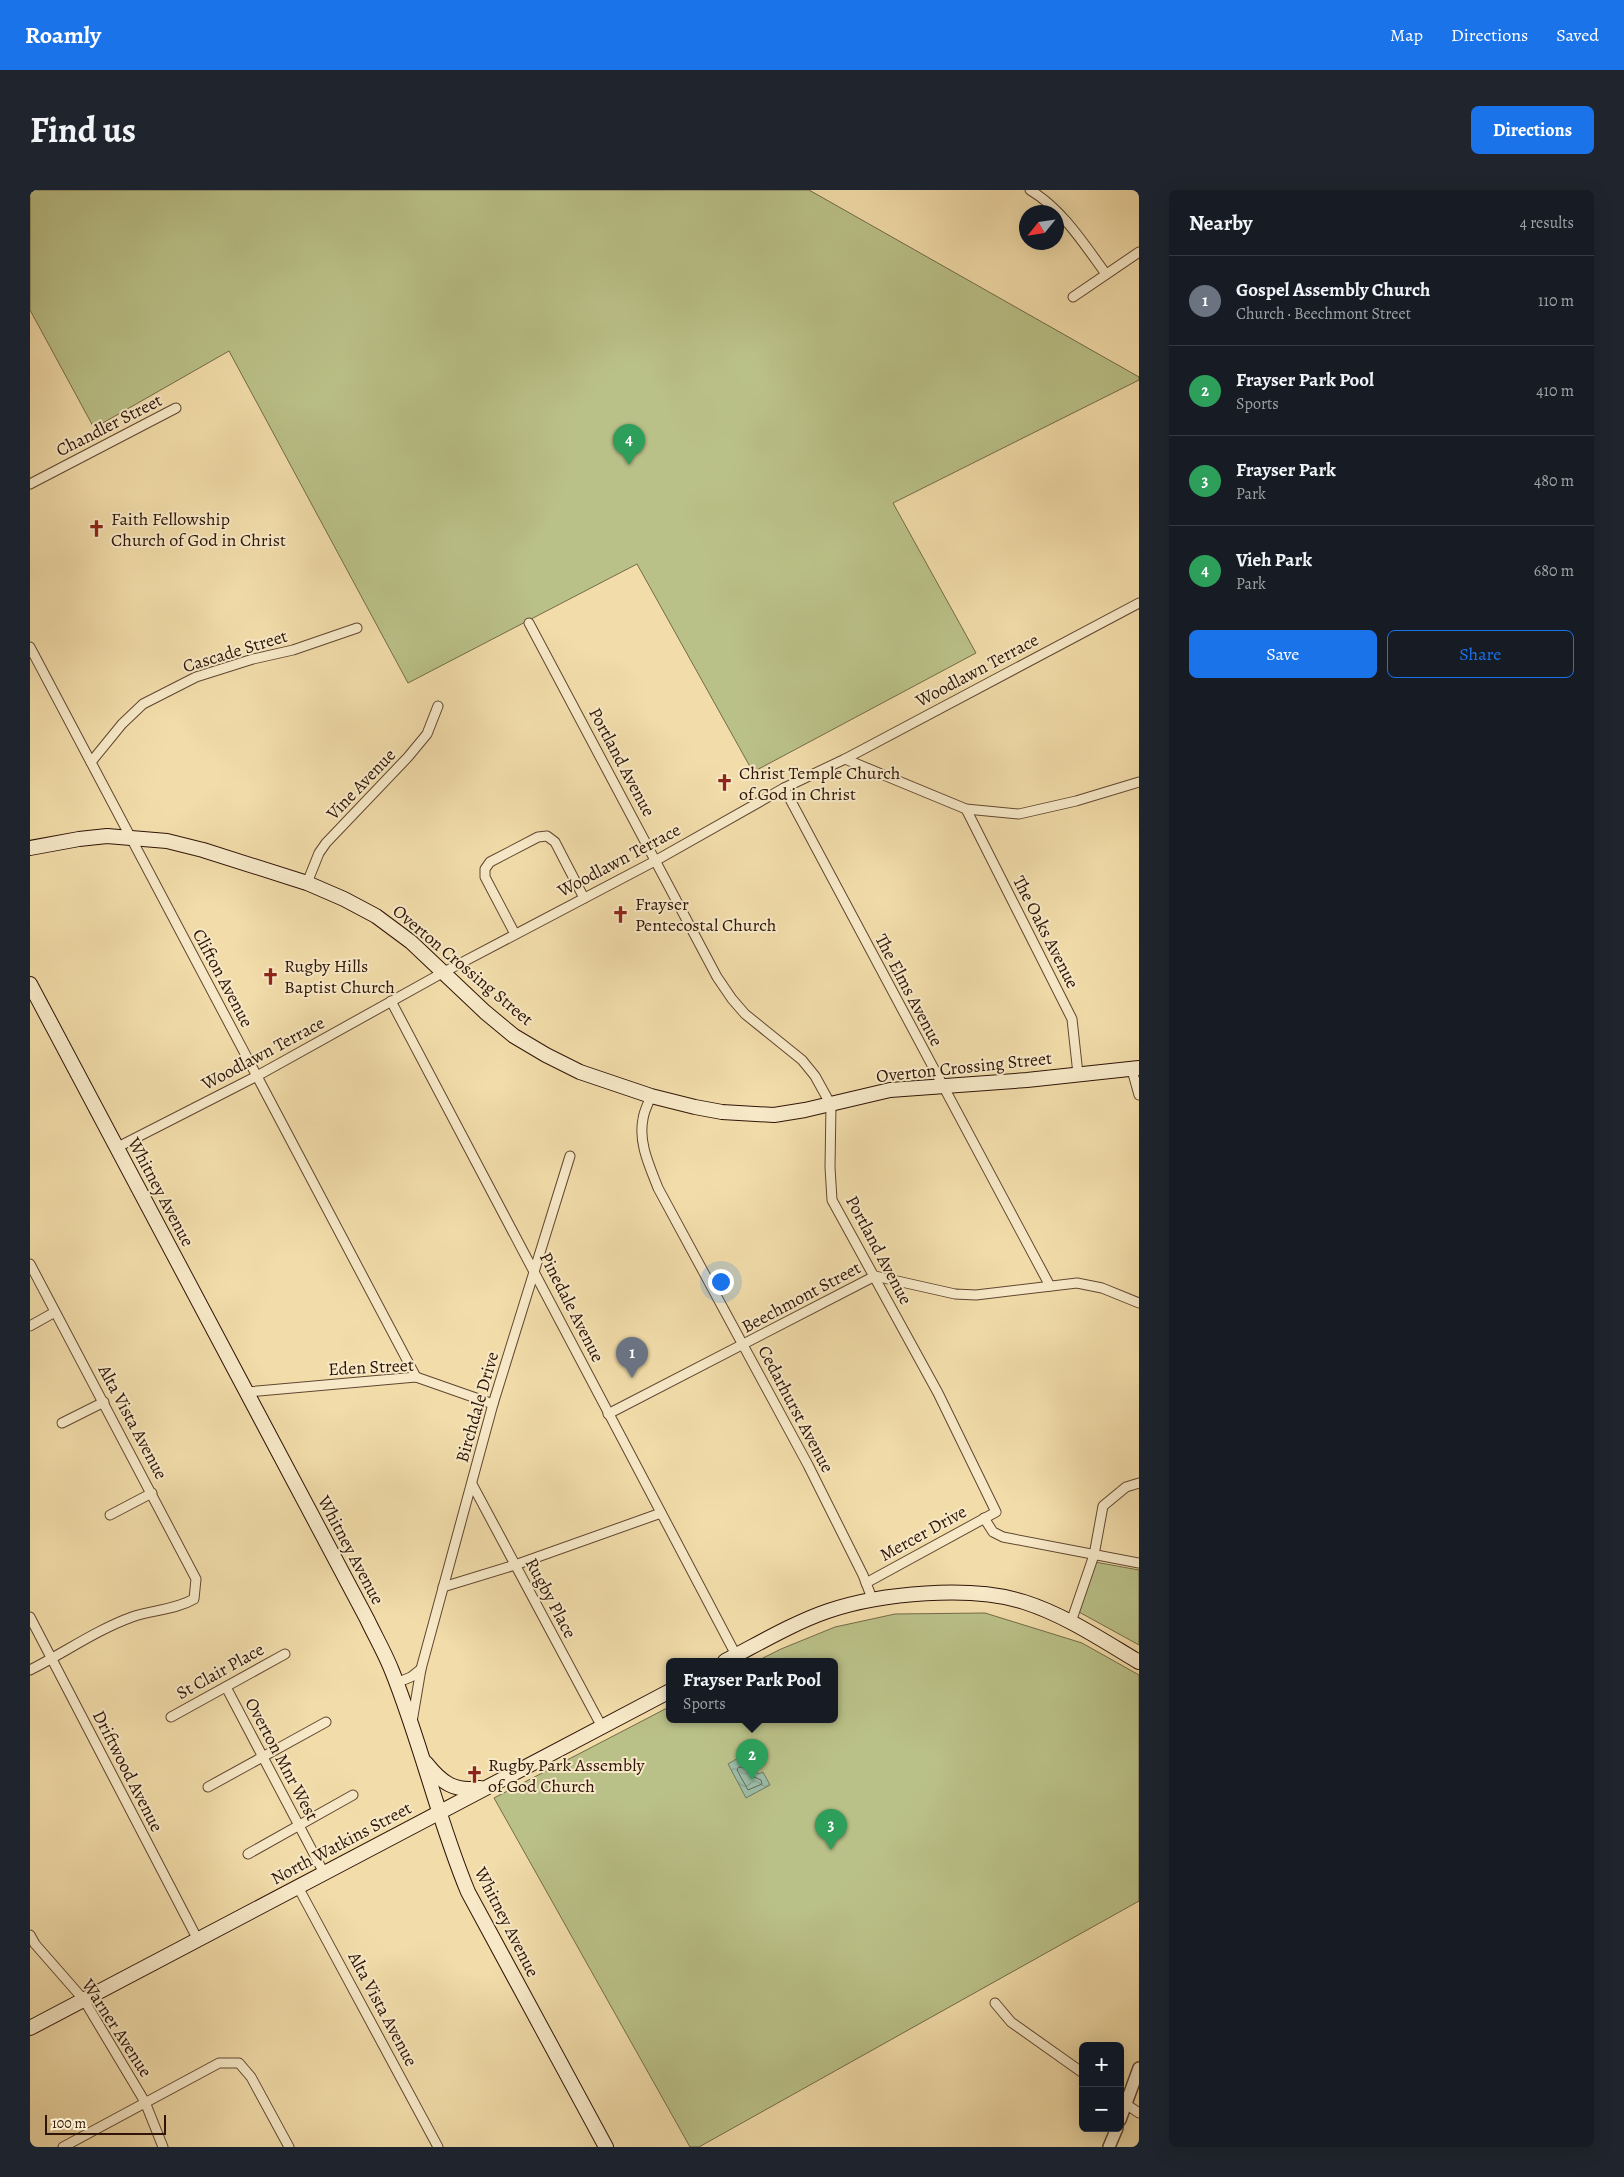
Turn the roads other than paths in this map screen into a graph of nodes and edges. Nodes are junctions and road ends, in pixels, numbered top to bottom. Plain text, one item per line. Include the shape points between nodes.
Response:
1 (1030, 190) edge
2 (1139, 252) edge
3 (1106, 274) junction
4 (1073, 296) dead end
5 (176, 408) dead end
6 (30, 484) edge
7 (1139, 603) edge
8 (529, 623) dead end
9 (357, 628) dead end
10 (30, 647) edge
11 (438, 706) dead end
12 (845, 759) junction
13 (91, 762) junction
14 (1139, 782) edge
15 (784, 788) junction
16 (966, 809) junction
17 (130, 838) junction
18 (30, 848) edge
19 (655, 861) junction
20 (306, 883) junction
21 (584, 898) junction
22 (515, 934) junction
23 (444, 972) junction
24 (30, 984) edge
25 (391, 1001) junction
26 (1136, 1069) edge
27 (1078, 1074) junction
28 (257, 1076) junction
29 (943, 1087) junction
30 (651, 1096) junction
31 (1139, 1096) edge
32 (831, 1105) junction
33 (116, 1148) junction
34 (570, 1156) dead end
35 (30, 1264) edge
36 (535, 1272) junction
37 (875, 1276) junction
38 (1050, 1286) junction
39 (1139, 1303) edge
40 (55, 1312) junction
41 (30, 1326) edge
42 (744, 1346) junction
43 (416, 1377) junction
44 (247, 1392) junction
45 (104, 1402) junction
46 (494, 1404) junction
47 (608, 1414) junction
48 (62, 1423) dead end
49 (1139, 1483) edge
50 (472, 1484) junction
51 (152, 1493) junction
52 (996, 1512) joint
53 (661, 1513) junction
54 (110, 1514) dead end
55 (984, 1518) junction
56 (1094, 1555) junction
57 (1139, 1563) edge
58 (515, 1565) junction
59 (866, 1583) junction
60 (443, 1587) junction
61 (873, 1601) junction
62 (30, 1618) edge
63 (1071, 1622) junction
64 (285, 1654) dead end
65 (731, 1658) edge
66 (52, 1659) junction
67 (1139, 1662) edge
68 (421, 1669) junction
69 (30, 1670) edge
70 (396, 1683) junction
71 (226, 1687) junction
72 (666, 1693) edge
73 (171, 1717) dead end
74 (326, 1722) dead end
75 (412, 1725) junction
76 (602, 1727) junction
77 (263, 1757) junction
78 (422, 1758) junction
79 (488, 1786) junction
80 (208, 1787) dead end
81 (352, 1795) dead end
82 (438, 1812) junction
83 (299, 1825) junction
84 (248, 1854) dead end
85 (324, 1873) junction
86 (298, 1887) junction
87 (30, 1935) edge
88 (198, 1940) junction
89 (84, 2000) junction
90 (995, 2003) dead end
91 (30, 2028) edge
92 (1139, 2068) edge
93 (1079, 2070) edge
94 (1124, 2100) edge
95 (145, 2102) junction
96 (1124, 2103) edge
97 (1139, 2113) edge
98 (1115, 2132) edge
99 (63, 2147) edge
100 (163, 2147) edge
101 (289, 2147) edge
102 (438, 2147) edge
103 (606, 2147) edge
104 (1109, 2147) edge

1 - 3 street via 1075,231
2 - 3 street
3 - 4 street
5 - 6 street, Chandler Street
7 - 12 street, Woodlawn Terrace
8 - 19 street, Portland Avenue
9 - 13 street, Cascade Street via 196,677 143,704
10 - 13 street, Clifton Avenue
11 - 20 street, Vine Avenue via 427,734 319,852
12 - 15 street, Woodlawn Terrace
12 - 16 street
13 - 17 street, Clifton Avenue
14 - 16 street via 1019,814
15 - 19 street, Woodlawn Terrace
15 - 29 street, The Elms Avenue
16 - 27 street, The Oaks Avenue via 1072,1019
17 - 18 main road, Overton Crossing Street via 79,838
17 - 20 main road, Overton Crossing Street via 180,844
17 - 28 street, Clifton Avenue
19 - 21 street, Woodlawn Terrace
19 - 32 street, Portland Avenue via 732,999 745,1014 802,1060
20 - 23 main road, Overton Crossing Street via 376,916
21 - 22 street, Woodlawn Terrace
21 - 22 street via 555,842 547,836 538,837 490,862 484,869 485,877
22 - 23 street, Woodlawn Terrace
23 - 25 street, Woodlawn Terrace
23 - 30 main road, Overton Crossing Street via 514,1036 580,1072
24 - 33 main road, Whitney Avenue
25 - 28 street, Woodlawn Terrace
25 - 36 street, Pinedale Avenue
26 - 27 main road, Overton Crossing Street
26 - 31 street
27 - 29 main road, Overton Crossing Street
28 - 33 street, Woodlawn Terrace
28 - 43 street, Clifton Avenue
29 - 32 main road, Overton Crossing Street via 890,1090
29 - 38 street, The Elms Avenue
30 - 32 main road, Overton Crossing Street via 695,1107 746,1114 774,1115
30 - 42 street, Cedarhurst Avenue via 643,1119 642,1140 646,1158 658,1188
32 - 37 street, Portland Avenue via 832,1200
33 - 44 main road, Whitney Avenue
34 - 36 street, Birchdale Drive
35 - 40 street, Alta Vista Avenue
36 - 46 street, Birchdale Drive
36 - 47 street, Pinedale Avenue
37 - 38 street, Beechmont Street via 955,1294 976,1295
37 - 42 street, Beechmont Street
37 - 52 street, Portland Avenue via 938,1393
38 - 39 street, Beechmont Street via 1085,1284
40 - 41 street
40 - 45 street, Alta Vista Avenue
42 - 47 street, Beechmont Street
42 - 59 street, Cedarhurst Avenue
43 - 44 street, Eden Street
43 - 46 street, Eden Street
44 - 70 main road, Whitney Avenue via 367,1619
45 - 48 street
45 - 51 street, Alta Vista Avenue
46 - 50 street, Birchdale Drive
47 - 53 street, Pinedale Avenue
49 - 56 street via 1126,1488 1103,1506
50 - 58 street, Rugby Place
50 - 60 street, Birchdale Drive
51 - 54 street
51 - 66 street, Alta Vista Avenue via 196,1579 194,1599 183,1605 132,1617
52 - 55 street, Mercer Drive
53 - 58 street
53 - 65 street, Pinedale Avenue
55 - 56 street via 993,1532 1003,1537
55 - 59 street, Mercer Drive
56 - 57 street
56 - 63 street
58 - 60 street
58 - 76 street, Rugby Place
59 - 61 street, Cedarhurst Avenue
60 - 68 street, Birchdale Drive
61 - 63 main road via 918,1594 974,1593 1024,1602
61 - 65 main road via 829,1611
62 - 66 street, Driftwood Avenue
63 - 67 main road
64 - 71 street, St Clair Place
66 - 69 street
66 - 88 street, Driftwood Avenue
68 - 70 street
68 - 75 street, Birchdale Drive
70 - 75 main road, Whitney Avenue
71 - 73 street, St Clair Place
71 - 77 street, Overton Mnr West
72 - 76 main road, North Watkins Street
74 - 77 street
75 - 78 main road, Whitney Avenue
76 - 79 main road, North Watkins Street
77 - 80 street
77 - 83 street, Overton Mnr West
78 - 79 main road via 436,1775 454,1788 467,1790
78 - 82 main road, Whitney Avenue
79 - 82 main road, North Watkins Street
81 - 83 street
82 - 85 main road, North Watkins Street
82 - 103 main road, Whitney Avenue via 468,1892
83 - 84 street
83 - 85 street, Overton Mnr West
85 - 86 main road, North Watkins Street
86 - 88 main road, North Watkins Street
86 - 102 street, Alta Vista Avenue
87 - 89 street, Warner Avenue
88 - 89 main road, North Watkins Street
89 - 91 main road, North Watkins Street
89 - 95 street, Warner Avenue
90 - 93 street via 1011,2022
92 - 94 street
95 - 99 street
95 - 100 street, Warner Avenue
95 - 101 street via 219,2063 239,2063 251,2076
96 - 97 street
98 - 104 street

